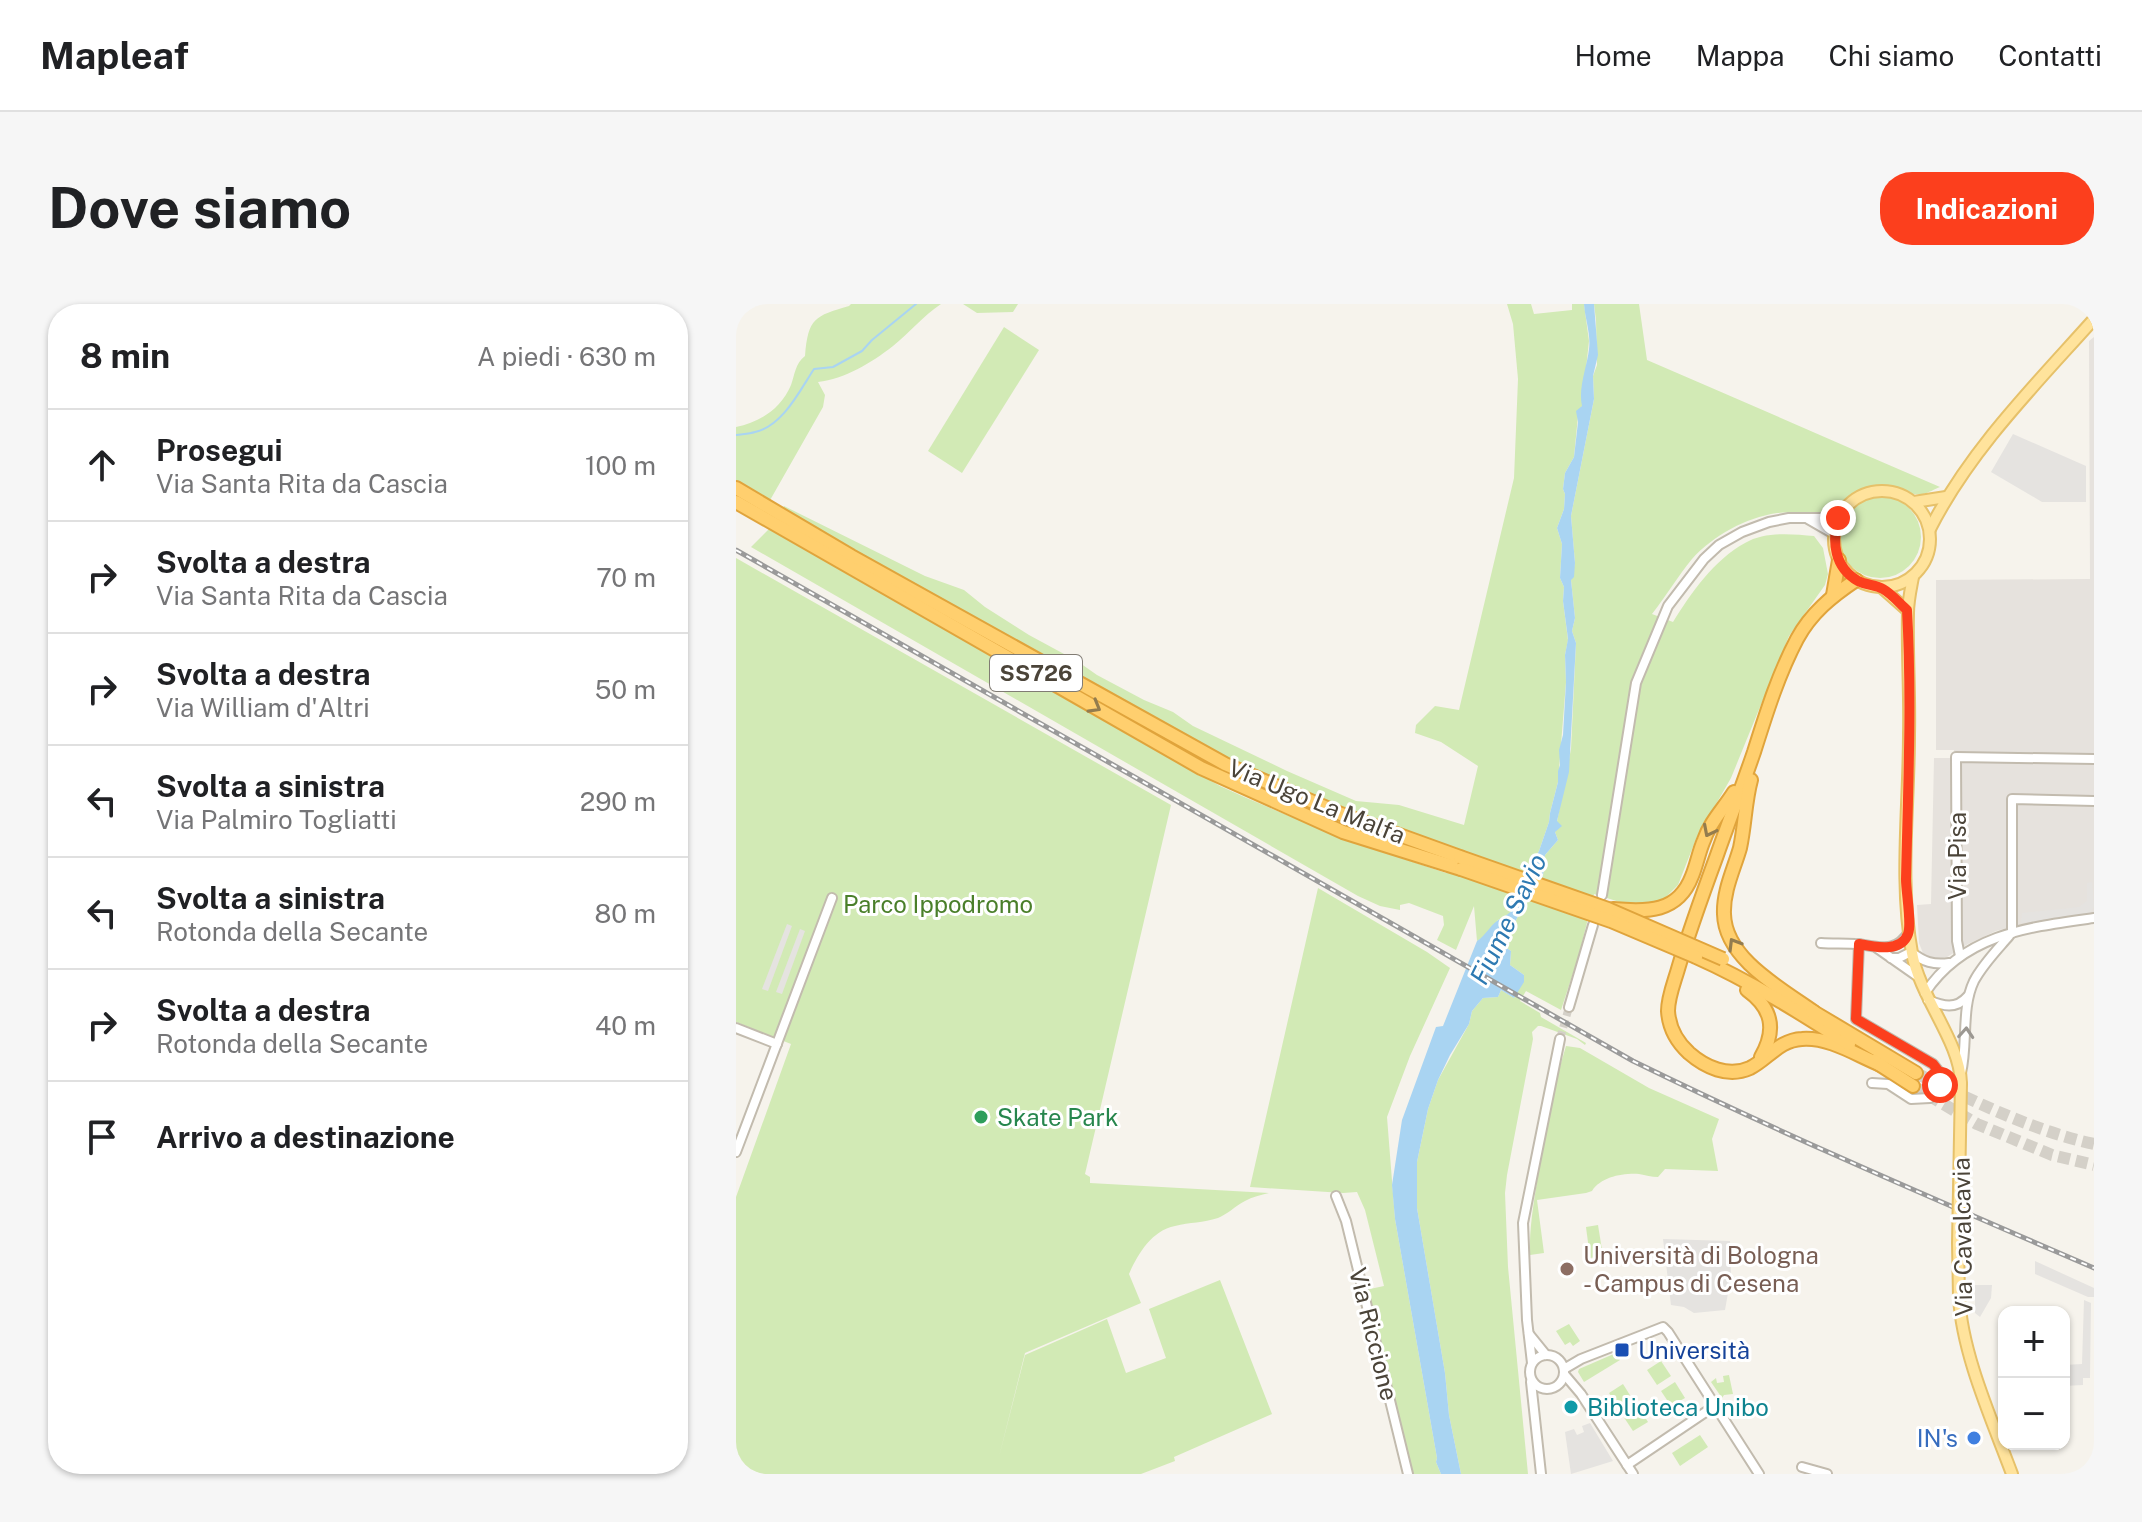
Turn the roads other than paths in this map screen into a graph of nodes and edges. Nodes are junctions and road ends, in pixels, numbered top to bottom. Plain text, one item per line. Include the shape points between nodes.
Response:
1 (2093, 319) edge
2 (736, 488) edge
3 (1946, 497) junction
4 (736, 502) edge
5 (1914, 502) junction
6 (1807, 518) junction
7 (1838, 518) junction
8 (1930, 529) junction
9 (1834, 534) junction
10 (1839, 560) junction
11 (1913, 577) junction
12 (1856, 580) junction
13 (1881, 587) junction
14 (1833, 595) junction
15 (1907, 610) junction
16 (1773, 695) junction
17 (2094, 759) edge
18 (1749, 765) junction
19 (2094, 801) edge
20 (1460, 863) junction
21 (1602, 895) dead end
22 (832, 898) dead end
23 (1608, 909) junction
24 (2094, 918) edge
25 (1593, 925) dead end
26 (1909, 932) junction
27 (2012, 933) junction
28 (1821, 943) dead end
29 (1859, 944) junction
30 (1877, 948) junction
31 (1911, 952) junction
32 (1960, 956) junction
33 (1696, 957) junction
34 (1891, 958) junction
35 (1950, 963) junction
36 (1917, 976) junction
37 (1971, 992) junction
38 (1926, 997) junction
39 (1569, 1007) tunnel mouth
40 (1814, 1012) junction
41 (736, 1028) edge
42 (1560, 1039) tunnel mouth
43 (777, 1044) junction
44 (1760, 1060) junction
45 (1881, 1065) junction
46 (1961, 1079) junction
47 (1872, 1083) dead end
48 (736, 1152) edge
49 (1336, 1196) dead end
50 (1528, 1333) junction
51 (1546, 1355) junction
52 (1558, 1359) junction
53 (1581, 1359) junction
54 (1532, 1363) junction
55 (1564, 1372) junction
56 (1531, 1381) junction
57 (1559, 1385) junction
58 (1544, 1390) junction
59 (1581, 1394) junction
60 (1716, 1405) junction
61 (1533, 1412) junction
62 (1627, 1465) junction
63 (1802, 1467) dead end
64 (1408, 1474) edge
65 (1541, 1474) edge
66 (1633, 1474) edge
67 (1759, 1474) edge
68 (1827, 1474) edge
69 (2012, 1474) edge

1 - 3 main road via 1987,441
2 - 20 highway, Via Ugo La Malfa / SS726 via 1225,764
3 - 5 main road
3 - 8 main road
4 -> 20 highway, Via Ugo La Malfa / SS726 via 1201,768 1343,832
5 - 7 main road via 1898,493 1877,491 1849,503
5 - 8 main road
6 - 7 street
6 - 9 street
6 - 21 street via 1769,522 1719,545 1668,606 1636,683
7 - 9 main road
8 - 11 main road via 1929,554
9 - 10 main road
10 - 12 main road
10 - 14 highway
11 - 13 main road
11 - 15 main road
12 - 13 main road
12 - 14 highway
13 - 15 main road
14 - 16 highway via 1798,638
15 - 26 main road
16 - 18 highway
40 -> 16 highway via 1747,963 1725,923 1726,894
17 - 32 street, Via Pisa via 1956,757
18 -> 23 highway, bridge via 1711,824 1691,879 1675,901 1659,909
18 - 44 highway via 1686,941 1668,1013 1677,1042 1704,1064 1733,1072
19 - 27 street via 2012,799
20 - 23 highway, Via Ugo La Malfa / SS726, bridge
20 - 33 highway, Via Ugo La Malfa / SS726, bridge
22 - 43 street
23 - 40 highway, Via Ugo La Malfa / SS726, bridge via 1723,959
24 - 27 street
25 - 39 street
26 - 30 street via 1898,944
26 - 31 main road
27 - 32 street
27 - 37 street, Via Cavalcavia via 1986,962
28 - 29 street
29 - 30 street
29 - 47 street via 1856,1019 1940,1073 1940,1085 1930,1098 1911,1099 1888,1084
30 - 34 street
31 - 34 street
31 - 35 street via 1927,962
31 - 36 main road
32 - 35 street
33 - 44 highway via 1749,991 1767,1010 1770,1032
33 - 45 highway, Via Ugo La Malfa / SS726 via 1794,1009
34 - 36 street
35 - 38 street
36 - 38 main road
37 - 38 street via 1949,1006
46 -> 37 street, Via Cavalcavia
38 - 46 main road
40 - 45 highway, Via Ugo La Malfa / SS726 via 1915,1079
41 - 43 street
42 - 50 street via 1523,1223
43 - 48 street
44 - 45 highway via 1789,1041 1816,1039
46 - 69 main road, Via Cavalcavia, bridge via 1960,1312 1973,1366
49 - 64 street, Via Riccione
50 - 51 street
50 - 54 street
51 - 52 street
51 - 54 street
52 - 53 street
52 - 55 street
53 - 55 street
53 - 60 street via 1663,1327
54 - 56 street
55 - 57 street
55 - 59 street
56 - 58 street
56 - 61 street
57 - 58 street
57 - 59 street
58 - 61 street
59 - 62 street
60 - 62 street
60 - 67 street
61 - 65 street
62 - 66 street
63 - 68 street

